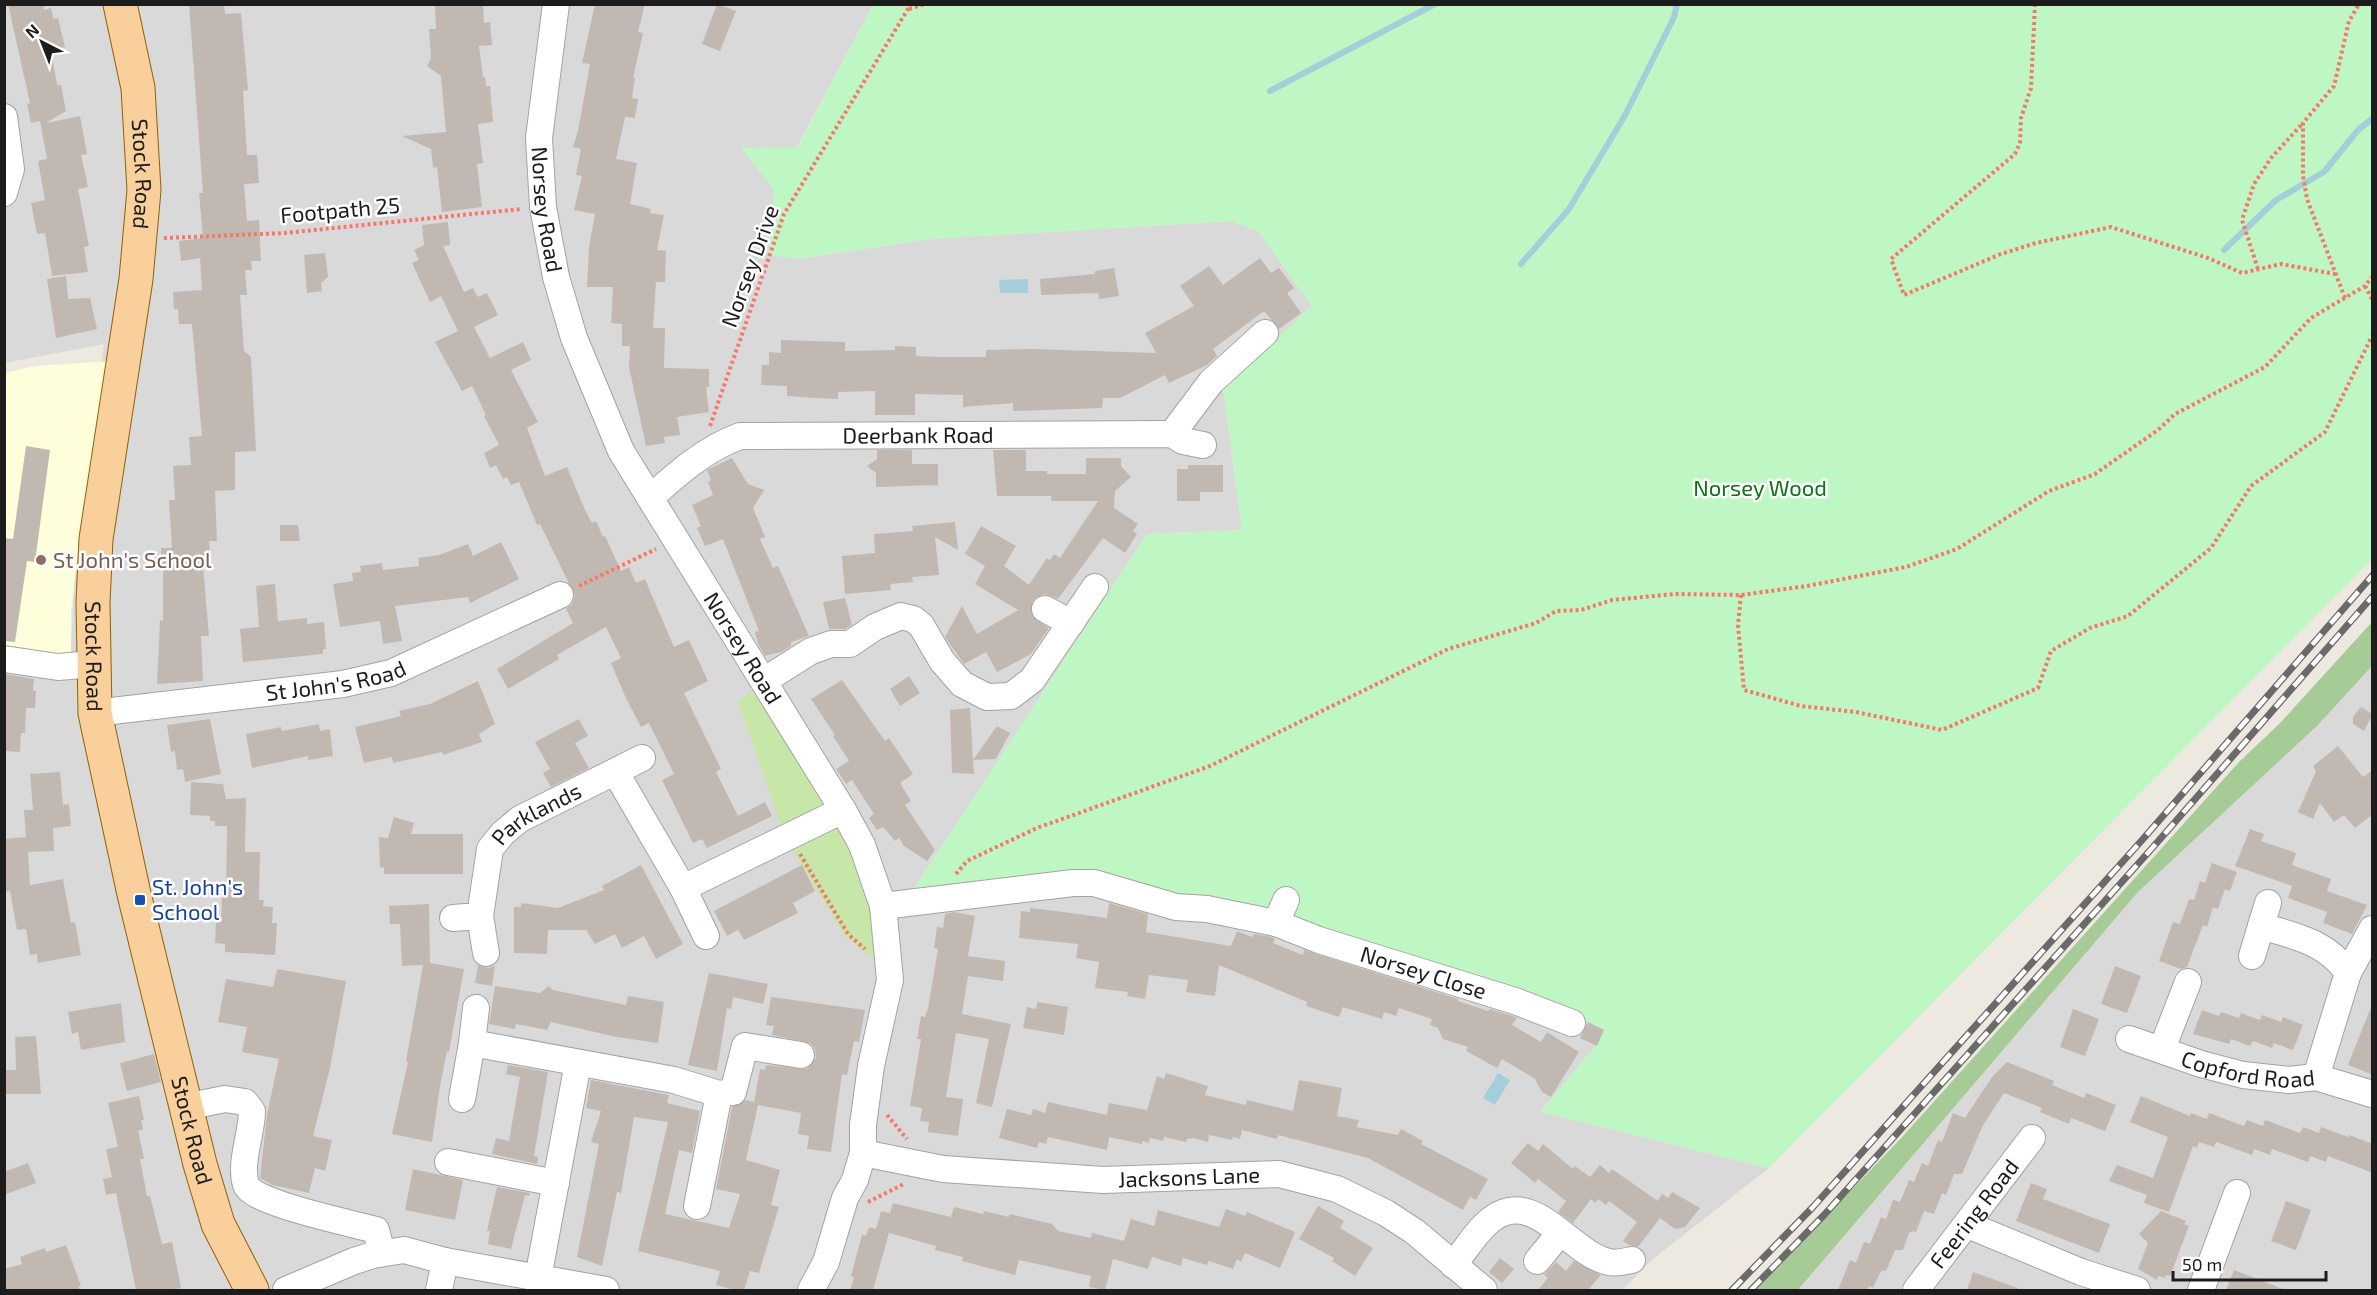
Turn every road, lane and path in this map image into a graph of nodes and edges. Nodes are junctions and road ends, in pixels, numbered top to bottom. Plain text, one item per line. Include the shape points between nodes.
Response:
1 (120, 4) edge
2 (556, 4) edge
3 (911, 4) edge
4 (925, 4) edge
5 (2035, 4) edge
6 (2359, 4) edge
7 (908, 10) junction
8 (4, 117) edge
9 (2303, 123) junction
10 (4, 193) edge
11 (543, 207) junction
12 (140, 240) junction
13 (2258, 269) junction
14 (2335, 274) junction
15 (2373, 277) edge
16 (2365, 286) junction
17 (2345, 298) junction
18 (2373, 299) edge
19 (1265, 333) dead end
20 (2373, 336) edge
21 (1172, 434) junction
22 (1203, 445) dead end
23 (698, 457) junction
24 (650, 498) junction
25 (675, 540) junction
26 (1095, 587) dead end
27 (560, 595) joint
28 (1741, 595) junction
29 (1046, 609) dead end
30 (1071, 623) junction
31 (4, 659) edge
32 (93, 664) junction
33 (765, 680) junction
34 (95, 712) junction
35 (642, 759) dead end
36 (616, 773) junction
37 (843, 810) junction
38 (789, 836) junction
39 (683, 888) junction
40 (940, 900) junction
41 (1286, 900) dead end
42 (883, 906) junction
43 (480, 916) junction
44 (453, 918) dead end
45 (1276, 923) junction
46 (2373, 929) edge
47 (706, 936) dead end
48 (486, 953) dead end
49 (2252, 956) dead end
50 (889, 969) junction
51 (2348, 973) junction
52 (2188, 982) dead end
53 (476, 1008) dead end
54 (1572, 1023) dead end
55 (2129, 1039) dead end
56 (472, 1043) junction
57 (2162, 1049) junction
58 (801, 1054) dead end
59 (578, 1063) junction
60 (2316, 1077) junction
61 (719, 1094) junction
62 (2373, 1094) edge
63 (462, 1099) dead end
64 (185, 1107) junction
65 (2032, 1138) dead end
66 (863, 1153) junction
67 (448, 1162) dead end
68 (556, 1183) junction
69 (2236, 1193) dead end
70 (697, 1206) dead end
71 (1968, 1224) junction
72 (1560, 1233) junction
73 (382, 1253) junction
74 (1632, 1260) dead end
75 (445, 1261) junction
76 (1538, 1261) dead end
77 (1453, 1265) junction
78 (538, 1278) junction
79 (252, 1290) edge
80 (286, 1290) edge
81 (439, 1290) edge
82 (606, 1290) edge
83 (811, 1290) edge
84 (1484, 1290) edge
85 (1916, 1290) edge
86 (2137, 1290) edge
87 (2201, 1290) edge

1 - 12 main road, Stock Road via 134,60 142,125 144,190
2 - 11 street, Norsey Road via 539,138
3 - 7 path, Norsey Drive
4 - 7 path
5 - 13 path via 2031,88 2021,118 2020,143 2015,154 1892,259 1904,295 2001,254 2111,227 2242,273
6 - 9 path via 2349,21 2334,86
7 - 23 path, Norsey Drive via 784,214
8 - 10 street via 11,169
9 - 13 path via 2254,184 2242,220
9 - 14 path via 2307,199
11 - 12 path, Footpath 25 via 285,233
11 - 24 street, Norsey Road via 556,277 574,338 621,451
12 - 32 main road, Stock Road via 96,539
13 - 14 path via 2281,264
14 - 17 path
15 - 16 path
16 - 17 path
16 - 18 path
17 - 28 path via 2311,318 2265,367 2175,414 2095,474 2049,491 1957,549 1906,567
19 - 21 street via 1211,382
20 - 28 path via 2325,432 2251,486 2211,548 2128,616 2090,628 2051,651 2038,688 1942,730 1856,712 1801,706 1744,690 1738,625
21 - 22 street, Deerbank Road
21 - 23 street, Deerbank Road via 740,435
23 - 24 street, Deerbank Road
24 - 25 street, Norsey Road
25 - 27 path
25 - 33 street, Norsey Road
26 - 30 street
27 - 34 street, St John's Road via 391,673 343,684
28 - 40 path via 1675,594 1612,600 1581,610 1556,611 1536,623 1448,649 1210,766 1037,828 967,861
29 - 30 street
30 - 33 street via 1032,680 1011,696 987,697 962,684 942,661 921,625 901,616 850,644 831,644 811,651
31 - 32 street via 58,667
32 - 34 main road, Stock Road
33 - 37 street, Norsey Road
34 - 64 main road, Stock Road
35 - 36 street, Parklands
36 - 39 street
36 - 43 street, Parklands via 520,819 503,833 490,849
37 - 38 street
37 - 42 street, Norsey Road via 862,845
38 - 39 street
38 - 50 path via 848,934
39 - 47 street
40 - 42 street, Norsey Close
40 - 45 street, Norsey Close via 1094,883 1174,915 1207,909
41 - 45 street
42 - 50 street, Norsey Road
43 - 44 street
43 - 48 street, Parklands
45 - 54 street, Norsey Close
46 - 51 street
49 - 51 street via 2265,914 2327,949
50 - 66 street, Norsey Road via 871,1066
51 - 60 street
52 - 57 street, Copford Road
53 - 56 street
55 - 57 street, Copford Road
56 - 59 street
56 - 63 street
57 - 60 street, Copford Road via 2243,1075 2289,1080
58 - 61 street via 744,1046 733,1092
59 - 61 street via 674,1080
59 - 68 street
60 - 62 street, Copford Road
61 - 70 street
64 - 73 street via 234,1099 248,1105 252,1115 245,1168 247,1187 255,1196 376,1230
64 - 79 main road, Stock Road via 218,1224
65 - 71 street, Feering Road
66 - 77 street, Jacksons Lane via 943,1169 1103,1180 1279,1174 1337,1189 1386,1213
66 - 83 street, Norsey Road via 826,1262
67 - 68 street
68 - 78 street
69 - 87 street
71 - 85 street, Feering Road
71 - 86 street via 2081,1272
72 - 74 street via 1609,1262
72 - 76 street
72 - 77 street via 1531,1212 1505,1213 1491,1220
73 - 75 street via 404,1250
73 - 80 street
75 - 78 street
75 - 81 street
77 - 84 street, Jacksons Lane
78 - 82 street

